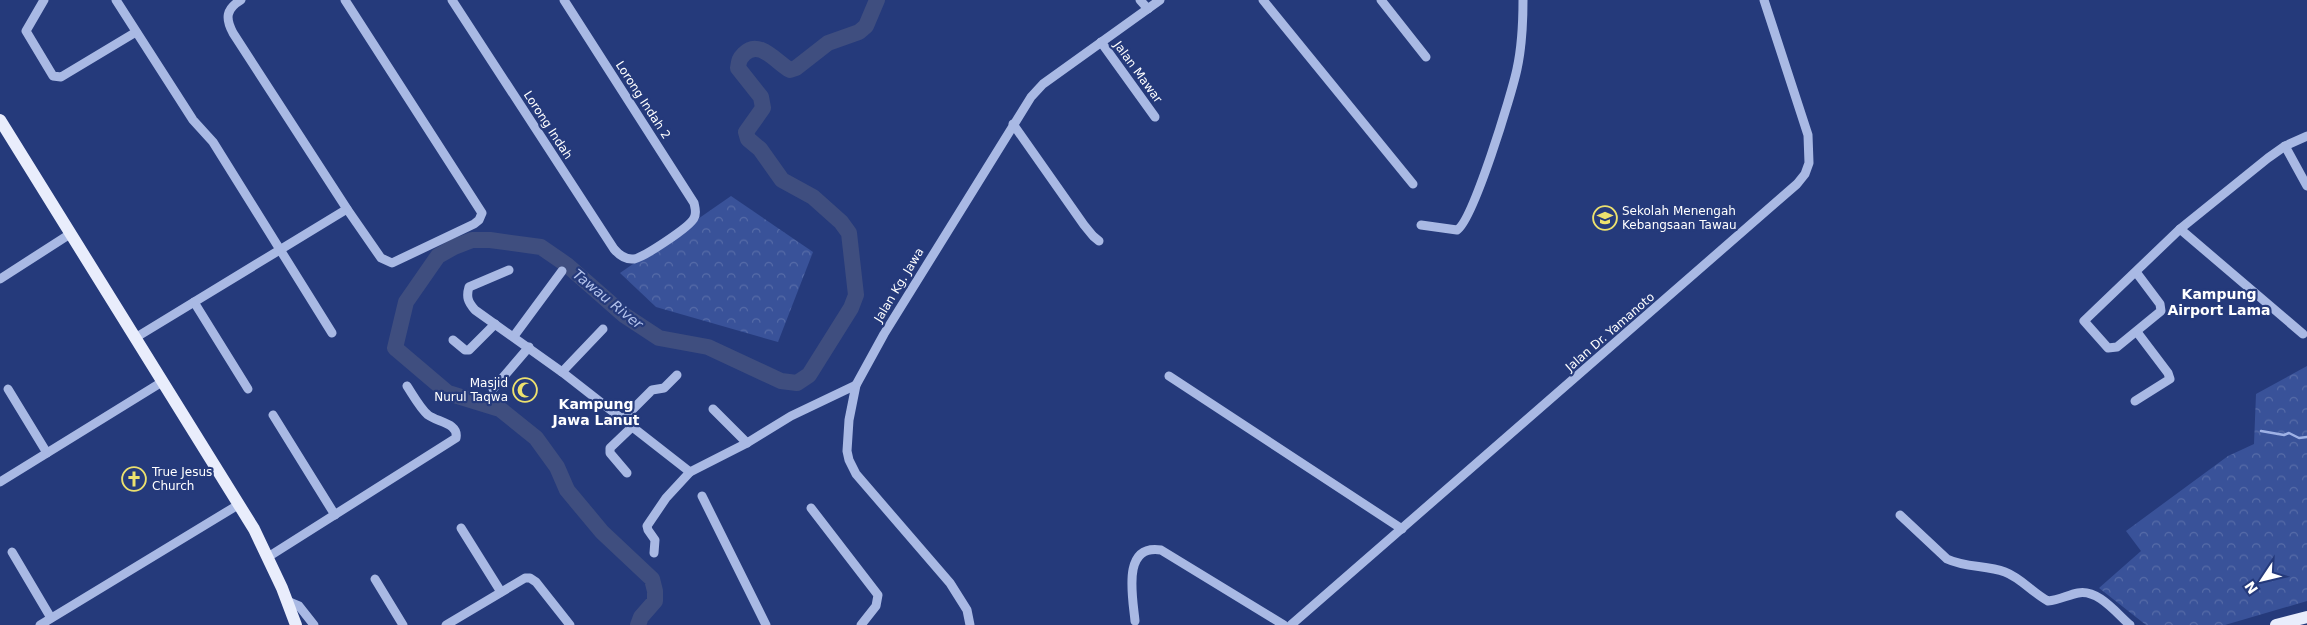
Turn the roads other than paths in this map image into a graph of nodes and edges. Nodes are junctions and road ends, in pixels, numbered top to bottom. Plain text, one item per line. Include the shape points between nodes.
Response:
1 (44, 0) edge
2 (116, 0) edge
3 (241, 0) edge
4 (345, 0) edge
5 (452, 0) edge
6 (564, 0) edge
7 (1140, 0) edge
8 (1160, 0) edge
9 (1263, 0) edge
10 (1381, 0) edge
11 (1523, 0) edge
12 (1764, 0) edge
13 (1148, 9) junction
14 (136, 32) junction
15 (1101, 42) junction
16 (1426, 57) dead end
17 (1155, 117) dead end
18 (0, 120) edge
19 (1012, 124) junction
20 (2307, 136) edge
21 (2285, 146) junction
22 (1413, 184) dead end
23 (2307, 186) edge
24 (347, 210) junction
25 (696, 215) joint
26 (1421, 225) dead end
27 (2180, 229) junction
28 (70, 234) junction
29 (1099, 241) dead end
30 (280, 250) junction
31 (509, 270) dead end
32 (562, 270) dead end
33 (2136, 272) junction
34 (0, 279) edge
35 (194, 302) junction
36 (495, 324) junction
37 (602, 329) dead end
38 (2138, 332) junction
39 (332, 333) dead end
40 (2303, 334) dead end
41 (514, 336) junction
42 (135, 338) junction
43 (453, 340) dead end
44 (529, 347) junction
45 (562, 372) junction
46 (677, 375) dead end
47 (1169, 376) dead end
48 (162, 382) junction
49 (856, 385) junction
50 (407, 386) dead end
51 (8, 389) dead end
52 (248, 389) dead end
53 (493, 389) dead end
54 (2134, 401) dead end
55 (713, 410) dead end
56 (273, 415) dead end
57 (623, 419) junction
58 (632, 427) junction
59 (747, 443) junction
60 (47, 453) junction
61 (690, 472) junction
62 (626, 473) dead end
63 (0, 482) edge
64 (702, 496) dead end
65 (238, 505) junction
66 (811, 508) dead end
67 (335, 515) junction
68 (1900, 515) dead end
69 (461, 528) dead end
70 (1402, 528) junction
71 (12, 552) dead end
72 (654, 553) dead end
73 (268, 557) junction
74 (375, 579) dead end
75 (501, 592) junction
76 (288, 601) junction
77 (2307, 617) edge
78 (51, 618) junction
79 (1135, 621) dead end
80 (40, 625) edge
81 (296, 625) edge
82 (314, 625) edge
83 (404, 625) edge
84 (446, 625) edge
85 (570, 625) edge
86 (766, 625) edge
87 (861, 625) edge
88 (970, 625) edge
89 (1284, 625) edge
90 (1291, 625) edge
91 (2130, 625) edge
92 (2276, 625) edge

1 - 14 street via 26,32 57,78
2 - 14 street
3 - 24 street via 227,14 228,24
4 - 24 street via 482,213 474,224 392,263 382,258
5 - 25 street, Lorong Indah via 620,256 633,259 642,255 690,224
6 - 25 street, Lorong Indah 2 via 694,203
7 - 13 street
8 - 13 street, Jalan Kg. Jawa
9 - 22 street
10 - 16 street
11 - 26 street via 1522,38 1516,71 1484,175 1464,224 1457,230
12 - 70 street, Jalan Dr. Yamanoto via 1808,135 1810,150 1805,174 1786,196
13 - 15 street, Jalan Kg. Jawa
14 - 30 street via 192,120 213,142
15 - 17 street, Jalan Mawar
15 - 19 street, Jalan Kg. Jawa via 1043,84
18 - 28 main road
19 - 29 street via 1088,231
19 - 49 street, Jalan Kg. Jawa
20 - 21 street
21 - 23 street
21 - 27 street
24 - 30 street
27 - 33 street
27 - 40 street
28 - 34 street
28 - 42 main road
30 - 35 street
30 - 39 street
31 - 36 street via 474,284 467,294 475,310
32 - 41 street
33 - 38 street via 2160,304 2161,311
33 - 38 street via 2084,321 2108,348 2118,347
35 - 42 street
35 - 52 street
36 - 41 street
36 - 43 street via 469,350
37 - 45 street
38 - 54 street via 2170,379
41 - 44 street
42 - 48 main road
44 - 45 street
44 - 53 street
45 - 57 street
46 - 57 street via 664,388 652,390
47 - 70 street
48 - 60 street
48 - 65 main road
49 - 59 street via 791,416
49 - 88 street, Jalan Kg. Jawa via 847,439 849,460 856,474 950,583 968,610
50 - 67 street via 428,415 455,429 456,438
51 - 60 street
55 - 59 street
56 - 67 street
57 - 58 street
58 - 61 street
58 - 62 street via 610,448 610,453
59 - 61 street
60 - 63 street
61 - 72 street via 666,498 647,526 655,540
64 - 86 street
65 - 73 main road
65 - 78 street
66 - 87 street via 878,595 876,606
67 - 73 street
68 - 91 street via 1947,559 2008,573 2044,599 2091,593
69 - 75 street
70 - 90 street, Jalan Dr. Yamanoto
71 - 78 street
73 - 76 main road
74 - 83 street
75 - 84 street
75 - 85 street via 530,578
76 - 81 main road
76 - 82 street via 299,606
77 - 92 main road
78 - 80 street
79 - 89 street via 1131,571 1143,553 1152,549 1160,550

